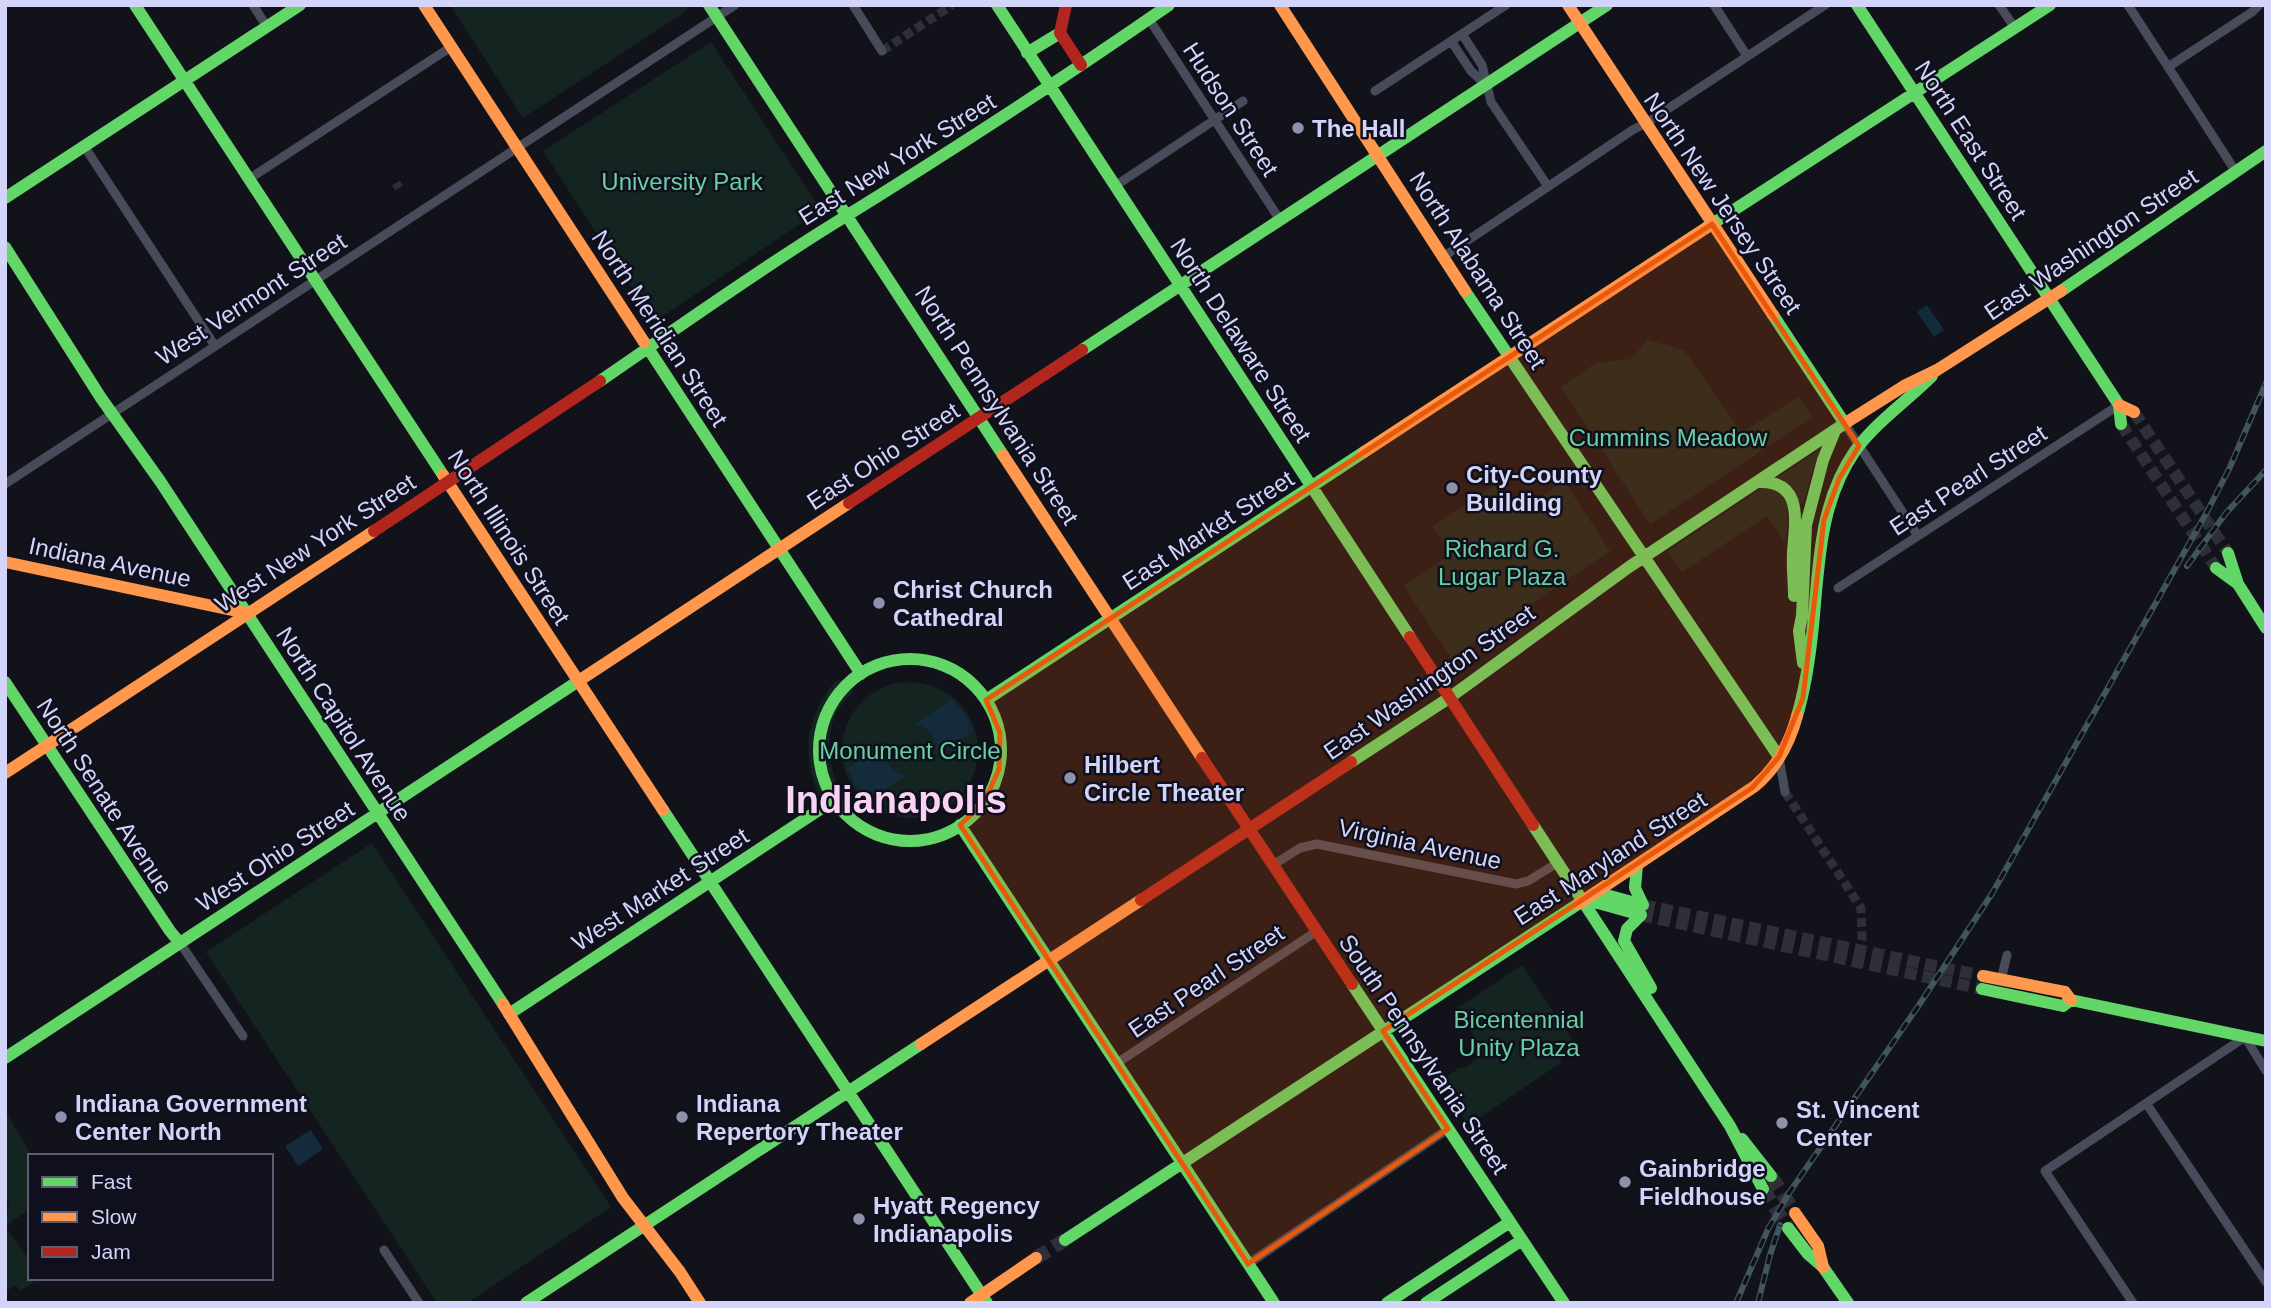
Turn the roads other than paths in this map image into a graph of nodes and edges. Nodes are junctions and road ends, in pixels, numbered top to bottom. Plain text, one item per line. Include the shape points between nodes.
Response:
1 (135, 5) edge
2 (253, 5) edge
3 (300, 5) edge
4 (424, 5) edge
5 (709, 5) edge
6 (735, 5) edge
7 (853, 5) edge
8 (997, 5) edge
9 (1066, 5) edge
10 (1169, 5) edge
11 (1280, 5) edge
12 (1506, 5) edge
13 (1567, 5) edge
14 (1607, 5) edge
15 (1714, 5) edge
16 (1825, 5) edge
17 (1857, 5) edge
18 (1999, 5) edge
19 (2050, 5) edge
20 (2128, 5) edge
21 (2259, 5) edge
22 (717, 17) junction
23 (1149, 19) junction
24 (1580, 24) junction
25 (267, 27) junction
26 (2015, 28) junction
27 (1060, 33) junction
28 (1462, 34) junction
29 (1451, 41) junction
30 (451, 47) junction
31 (883, 51) dead end
32 (1027, 53) junction
33 (1747, 56) junction
34 (1081, 65) junction
35 (2168, 68) junction
36 (184, 81) junction
37 (1487, 85) junction
38 (1049, 86) junction
39 (1375, 91) dead end
40 (1915, 92) junction
41 (1243, 102) dead end
42 (1215, 120) junction
43 (1645, 124) junction
44 (85, 146) junction
45 (517, 148) junction
46 (2266, 151) edge
47 (1377, 156) junction
48 (2236, 172) junction
49 (249, 179) junction
50 (1547, 185) junction
51 (1115, 186) junction
52 (5, 198) edge
53 (847, 215) junction
54 (1280, 220) junction
55 (1712, 224) junction
56 (5, 247) edge
57 (1443, 257) junction
58 (315, 280) junction
59 (1181, 286) junction
60 (2050, 297) junction
61 (215, 346) junction
62 (647, 348) junction
63 (1510, 356) junction
64 (1937, 370) junction
65 (2119, 405) junction
66 (2134, 412) tunnel mouth
67 (113, 414) junction
68 (980, 418) junction
69 (1845, 424) junction
70 (2121, 424) tunnel mouth
71 (1859, 446) junction
72 (447, 481) junction
73 (1758, 482) junction
74 (5, 484) edge
75 (1312, 486) junction
76 (1919, 536) junction
77 (779, 550) junction
78 (2228, 553) tunnel mouth
79 (1643, 558) junction
80 (5, 562) edge
81 (2216, 568) tunnel mouth
82 (2238, 584) junction
83 (1838, 588) dead end
84 (246, 613) junction
85 (1112, 618) junction
86 (2266, 628) edge
87 (1800, 631) junction
88 (861, 674) junction
89 (579, 681) junction
90 (5, 682) edge
91 (1805, 689) junction
92 (1449, 698) junction
93 (986, 700) junction
94 (47, 746) junction
95 (1779, 757) junction
96 (5, 772) edge
97 (1785, 792) tunnel mouth
98 (834, 800) junction
99 (377, 814) junction
100 (960, 825) junction
101 (1249, 829) junction
102 (1559, 862) junction
103 (1273, 865) junction
104 (1637, 865) junction
105 (710, 881) junction
106 (1583, 899) junction
107 (1642, 910) junction
108 (1317, 931) junction
109 (180, 943) junction
110 (2007, 955) dead end
111 (1049, 960) junction
112 (2001, 979) junction
113 (2071, 1000) junction
114 (509, 1014) junction
115 (1383, 1031) junction
116 (1671, 1035) junction
117 (243, 1036) dead end
118 (2245, 1037) junction
119 (2266, 1041) edge
120 (5, 1058) edge
121 (1117, 1063) junction
122 (2266, 1071) edge
123 (849, 1092) junction
124 (2146, 1103) junction
125 (1730, 1126) junction
126 (1448, 1129) junction
127 (1182, 1163) junction
128 (1771, 1176) tunnel mouth
129 (1763, 1189) tunnel mouth
130 (1795, 1213) tunnel mouth
131 (1510, 1222) junction
132 (645, 1226) junction
133 (1788, 1227) tunnel mouth
134 (1065, 1240) tunnel mouth
135 (1522, 1240) junction
136 (384, 1250) dead end
137 (1036, 1258) tunnel mouth
138 (1248, 1264) junction
139 (1823, 1267) junction
140 (2266, 1282) edge
141 (985, 1298) edge
142 (1846, 1302) edge
143 (419, 1303) edge
144 (526, 1303) edge
145 (700, 1303) edge
146 (970, 1303) edge
147 (1274, 1303) edge
148 (1387, 1303) edge
149 (1426, 1303) edge
150 (1564, 1303) edge
151 (2133, 1303) edge

1 - 36 main road, North Illinois Street
2 - 25 street
3 - 25 main road
4 - 30 main road, North Meridian Street
5 - 22 main road, North Pennsylvania Street
6 - 22 street, West Vermont Street
7 - 31 street
8 - 32 main road, North Delaware Street
9 - 27 main road
10 - 23 main road, East New York Street
11 - 47 main road, North Alabama Street
12 - 28 street
13 - 24 main road, North New Jersey Street
14 - 24 main road, East Ohio Street
15 - 33 street
16 - 33 street
17 - 40 main road, North East Street
18 - 26 street
19 - 26 main road, East Market Street
20 - 35 street
21 - 35 street
22 - 45 street, West Vermont Street
22 - 53 main road, North Pennsylvania Street
23 - 34 main road, East New York Street
23 - 42 street, Hudson Street
24 - 37 main road, East Ohio Street
24 - 43 main road, North New Jersey Street
25 - 36 main road
26 - 40 main road, East Market Street
27 - 32 main road
27 - 34 main road
28 - 29 street
28 - 37 street via 1482,65
29 - 37 street via 1471,71
29 - 39 street
30 - 45 main road, North Meridian Street
30 - 49 street
32 - 38 main road, North Delaware Street
33 - 43 street
34 - 38 main road, East New York Street
35 - 48 street
36 - 44 main road
36 - 49 main road, North Illinois Street
37 - 47 main road, East Ohio Street
37 - 50 street via 1491,102
38 - 51 main road, North Delaware Street
38 - 53 main road, East New York Street
40 - 55 main road, East Market Street
40 - 60 main road, North East Street
41 - 42 street
42 - 51 street
42 - 54 street, Hudson Street
43 - 50 street
43 - 55 main road, North New Jersey Street
44 - 52 main road
44 - 61 street
45 - 58 street, West Vermont Street
45 - 62 main road, North Meridian Street
46 - 48 main road, East Washington Street
47 - 54 main road, East Ohio Street
47 - 57 main road, North Alabama Street
48 - 60 main road, East Washington Street
49 - 58 main road, North Illinois Street
50 - 57 street
51 - 59 main road, North Delaware Street
53 - 62 main road, East New York Street
53 - 68 main road, North Pennsylvania Street
54 - 59 main road, East Ohio Street
55 - 63 main road, East Market Street
55 - 69 main road, North New Jersey Street
56 - 67 main road, North Capitol Avenue
57 - 63 main road, North Alabama Street
58 - 61 street, West Vermont Street
58 - 72 main road, North Illinois Street
59 - 68 main road, East Ohio Street
59 - 75 main road, North Delaware Street
60 - 64 main road, East Washington Street
60 - 65 main road, North East Street
61 - 67 street, West Vermont Street
62 - 72 main road, West New York Street
62 - 77 main road, North Meridian Street
63 - 75 main road, East Market Street
63 - 79 main road, North Alabama Street
64 - 69 main road, East Washington Street
64 - 71 main road, East Washington Street
65 - 66 main road
65 - 70 main road
65 - 76 street, East Pearl Street
67 - 74 street, West Vermont Street
67 - 84 main road, North Capitol Avenue
68 - 77 main road, East Ohio Street
68 - 85 main road, North Pennsylvania Street
69 - 71 street
69 - 73 main road, East Washington Street
69 - 87 main road via 1833,433 1826,449 1806,525
71 - 76 street
71 - 91 main road, East Maryland Street via 1839,479 1824,520
72 - 84 main road, West New York Street
72 - 89 main road, North Illinois Street
73 - 79 main road, East Washington Street
73 - 87 main road via 1781,488 1795,504 1795,616
75 - 85 main road, East Market Street
75 - 92 main road, North Delaware Street
76 - 83 street, East Pearl Street
77 - 88 main road, North Meridian Street
77 - 89 main road, West Ohio Street
78 - 82 main road
79 - 92 main road, East Washington Street
79 - 95 main road, North Alabama Street
80 - 84 main road, Indiana Avenue
81 - 82 main road
82 - 86 main road
84 - 94 main road, West New York Street
84 - 99 main road, North Capitol Avenue
85 - 93 main road, East Market Street
85 - 101 main road, North Pennsylvania Street
87 - 91 main road
88 - 93 main road via 894,660 930,661 962,675
88 - 98 main road via 837,696 821,732 821,769
89 - 99 main road, West Ohio Street
89 - 105 main road, North Illinois Street
90 - 94 main road, North Senate Avenue
91 - 95 main road, East Maryland Street
92 - 101 main road, East Washington Street
92 - 102 main road, North Delaware Street
93 - 100 main road via 1000,733 999,769 984,802
94 - 96 main road, West New York Street
94 - 109 main road, North Senate Avenue
95 - 97 street
95 - 104 main road, East Maryland Street via 1763,779 1738,799
98 - 100 main road via 859,825 891,839 927,839
98 - 105 main road, West Market Street
99 - 109 main road, West Ohio Street
99 - 114 main road, North Capitol Avenue
100 - 111 main road
101 - 103 main road, South Pennsylvania Street
101 - 111 main road, East Washington Street
102 - 103 street, Virginia Avenue via 1516,884 1317,844 1300,848
102 - 106 main road, North Delaware Street
103 - 108 main road, South Pennsylvania Street
104 - 106 main road, East Maryland Street
104 - 107 main road via 1635,890
105 - 114 main road, West Market Street
105 - 123 main road, North Illinois Street
106 - 107 main road via 1610,896
106 - 115 main road, East Maryland Street
106 - 116 main road, North Delaware Street
107 - 116 main road via 1624,942
108 - 115 main road, South Pennsylvania Street
108 - 121 street, East Pearl Street
109 - 117 street, North Senate Avenue
109 - 120 main road, West Ohio Street
110 - 112 street
111 - 121 main road
111 - 123 main road, East Washington Street
112 - 113 main road via 2065,992
112 - 113 main road via 1983,983 2063,1006
113 - 118 main road
114 - 132 main road, North Capitol Avenue via 586,1141
115 - 126 main road, South Pennsylvania Street
115 - 127 main road, East Maryland Street
116 - 125 main road
118 - 119 main road
118 - 122 street
118 - 124 street
121 - 127 main road
123 - 132 main road, East Washington Street
123 - 141 main road, North Illinois Street
124 - 140 street
124 - 151 street via 2045,1171
125 - 128 main road
125 - 129 main road
126 - 131 main road, South Pennsylvania Street
126 - 138 street
127 - 134 main road, East Maryland Street
127 - 138 main road
130 - 139 main road via 1818,1246
131 - 135 main road, South Pennsylvania Street
131 - 148 main road
132 - 144 main road, East Washington Street
132 - 145 main road, North Capitol Avenue
133 - 139 main road
135 - 149 main road
135 - 150 main road, South Pennsylvania Street
136 - 143 street
137 - 141 main road
138 - 147 main road
139 - 142 main road
141 - 146 main road

